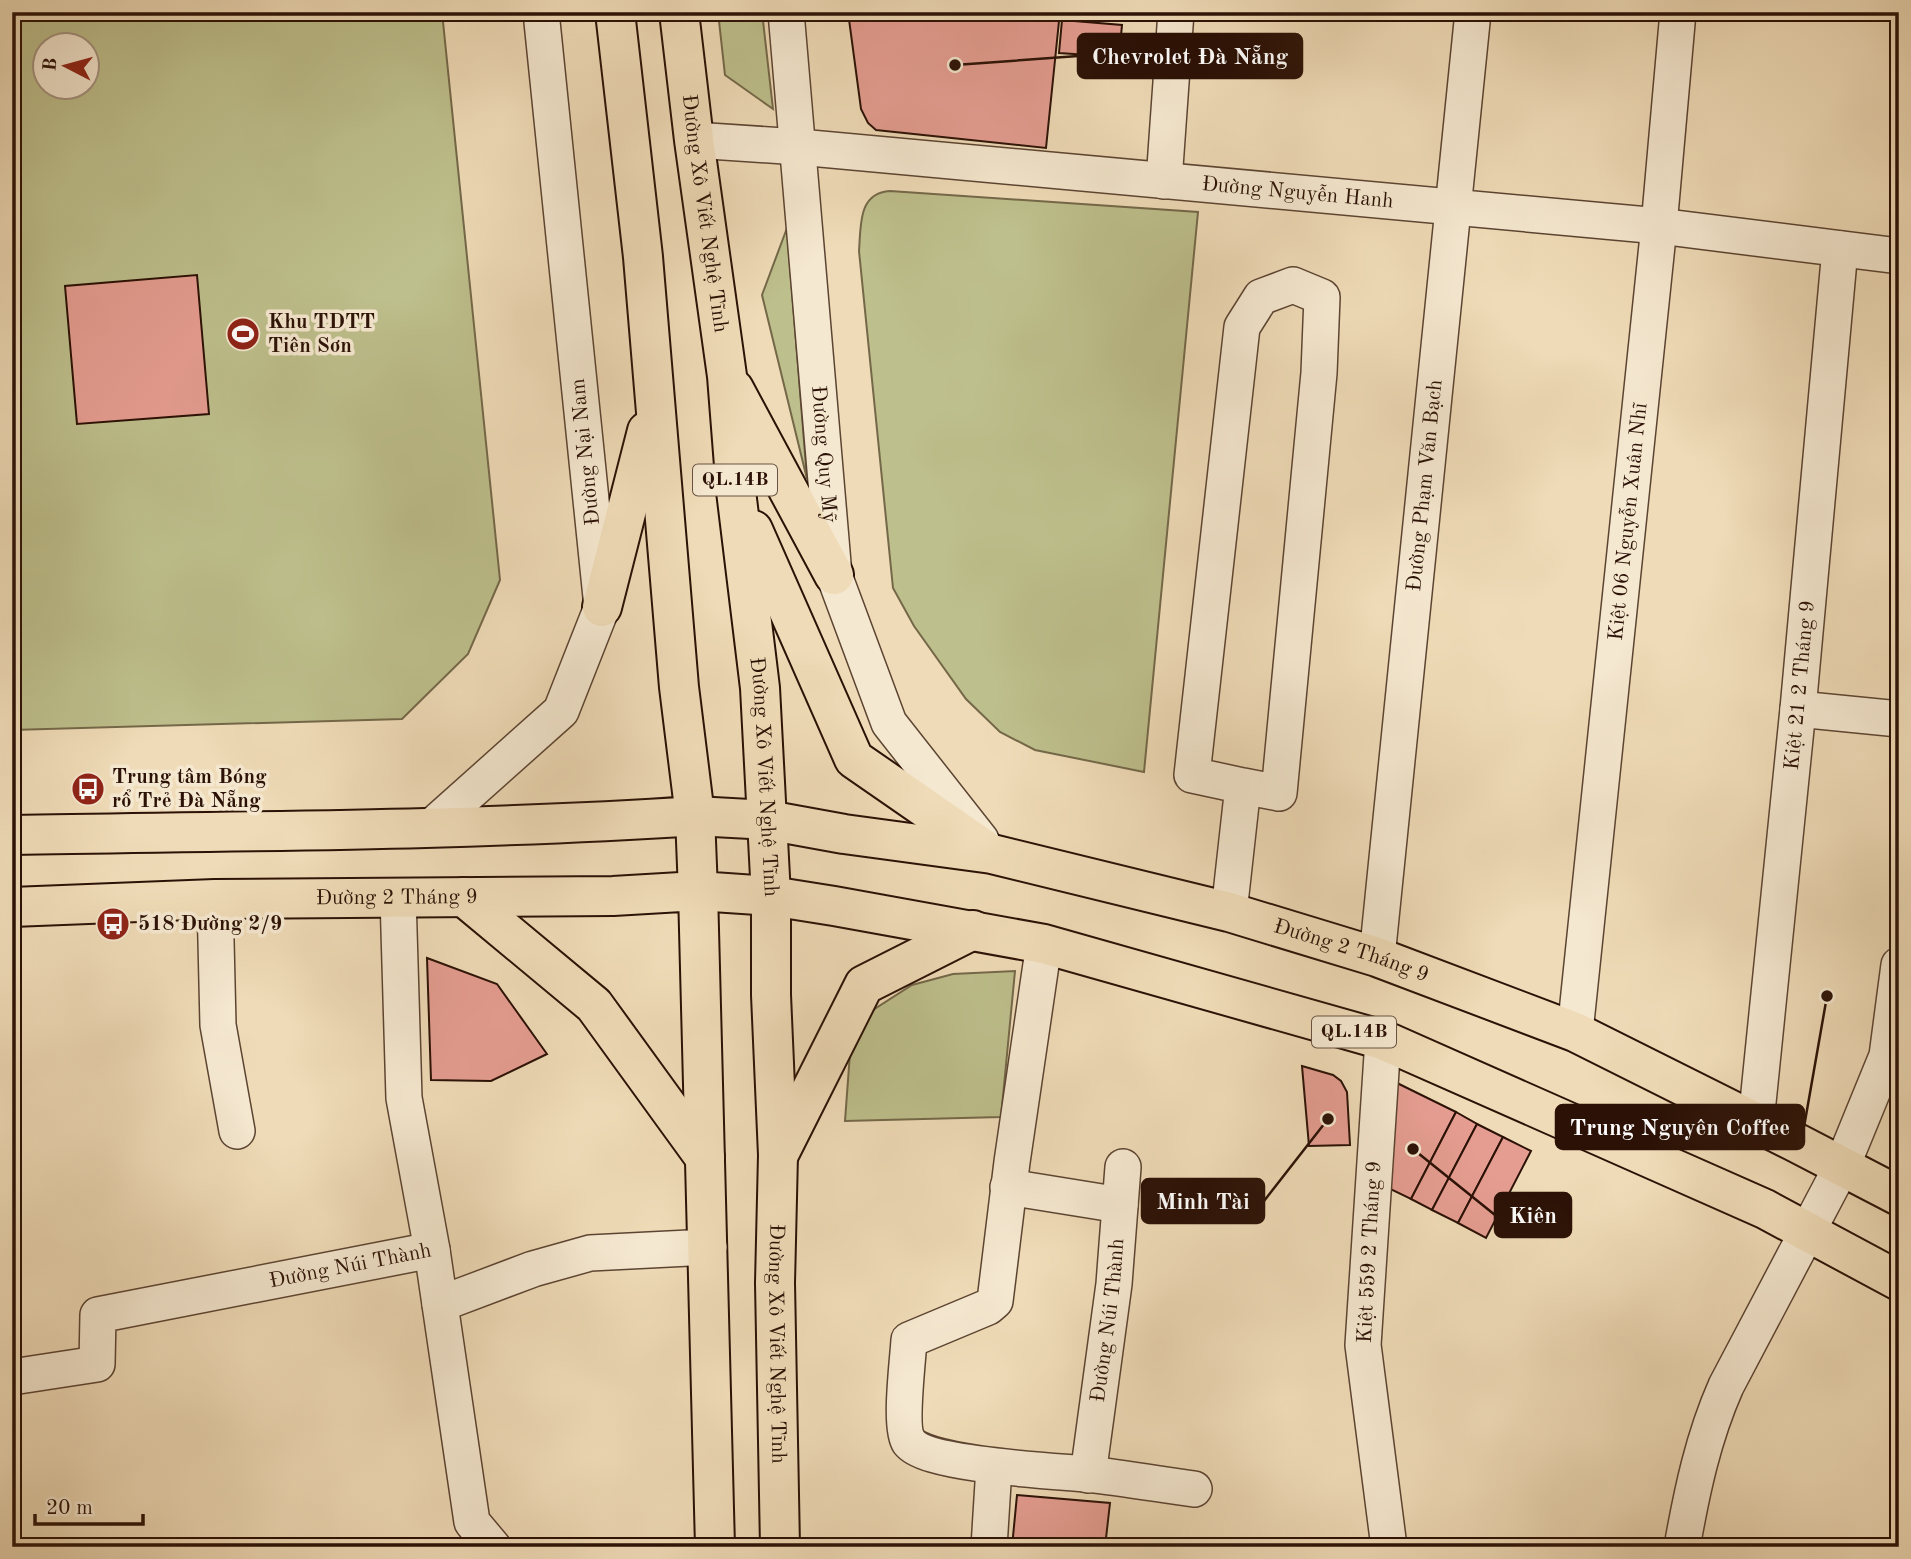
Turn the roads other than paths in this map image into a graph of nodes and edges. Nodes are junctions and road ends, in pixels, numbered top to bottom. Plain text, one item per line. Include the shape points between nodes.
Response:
1 (541, 12) edge
2 (603, 12) edge
3 (615, 12) edge
4 (679, 12) edge
5 (786, 12) edge
6 (1176, 12) edge
7 (1473, 12) edge
8 (1678, 12) edge
9 (619, 51) junction
10 (694, 140) junction
11 (799, 147) junction
12 (1164, 181) junction
13 (1453, 206) junction
14 (1659, 226) junction
15 (1840, 249) junction
16 (1899, 256) edge
17 (727, 376) junction
18 (654, 402) junction
19 (736, 491) junction
20 (834, 576) junction
21 (602, 607) junction
22 (1798, 709) junction
23 (1899, 719) edge
24 (1243, 786) junction
25 (695, 816) junction
26 (767, 820) junction
27 (429, 828) junction
28 (12, 835) edge
29 (992, 854) junction
30 (698, 891) junction
31 (771, 896) junction
32 (398, 897) junction
33 (464, 897) junction
34 (215, 899) junction
35 (12, 907) edge
36 (1229, 912) junction
37 (973, 930) junction
38 (1044, 944) junction
39 (1377, 957) junction
40 (1899, 965) edge
41 (1575, 1032) junction
42 (1382, 1040) junction
43 (1756, 1122) junction
44 (237, 1131) dead end
45 (778, 1156) junction
46 (705, 1158) junction
47 (1842, 1166) junction
48 (1123, 1167) dead end
49 (1009, 1187) junction
50 (1899, 1196) edge
51 (1120, 1205) junction
52 (1808, 1230) junction
53 (709, 1247) junction
54 (432, 1250) junction
55 (1899, 1281) edge
56 (440, 1304) junction
57 (12, 1377) edge
58 (994, 1467) junction
59 (1088, 1475) junction
60 (1194, 1489) dead end
61 (493, 1547) edge
62 (715, 1547) edge
63 (780, 1547) edge
64 (989, 1547) edge
65 (1389, 1547) edge
66 (1682, 1547) edge

1 - 21 street, Đường Nại Nam
2 - 9 main road
3 - 9 main road, QL.14B
4 - 10 main road, Đường Xô Viết Nghệ Tĩnh / QL.14B
5 - 11 street, Đường Quy Mỹ
6 - 12 street
7 - 13 street, Đường Phạm Văn Bạch
8 - 14 street, Kiệt 06 Nguyễn Xuân Nhĩ
9 - 18 main road, QL.14B
10 - 11 street, Đường Nguyễn Hanh
10 - 17 main road, Đường Xô Viết Nghệ Tĩnh / QL.14B
11 - 12 street, Đường Nguyễn Hanh
11 - 20 street, Đường Quy Mỹ
12 - 13 street, Đường Nguyễn Hanh
13 - 14 street, Đường Nguyễn Hanh
13 - 39 street, Đường Phạm Văn Bạch
14 - 15 street, Đường Nguyễn Hanh
14 - 41 street, Kiệt 06 Nguyễn Xuân Nhĩ
15 - 16 street, Đường Nguyễn Hanh
15 - 22 street, Kiệt 21 2 Tháng 9
17 - 19 main road, Đường Xô Viết Nghệ Tĩnh / QL.14B
17 - 20 main road
18 - 21 main road
18 - 25 main road, QL.14B
19 - 26 main road, Đường Xô Viết Nghệ Tĩnh / QL.14B via 760,688
19 - 29 main road via 854,759
20 - 29 street, Đường Quy Mỹ via 889,723
21 - 27 street, Đường Nại Nam via 561,711
22 - 23 street
22 - 43 street, Kiệt 21 2 Tháng 9
24 - 24 street via 1192,775 1242,327 1261,297 1293,285 1322,297 1319,373 1279,793
24 - 36 street
25 - 26 main road, Đường 2 Tháng 9
25 - 27 main road
25 - 30 main road
26 - 29 main road, Đường 2 Tháng 9
26 - 31 main road, Đường Xô Viết Nghệ Tĩnh
27 - 28 main road
29 - 36 main road, Đường 2 Tháng 9
30 - 31 main road, QL.14B
30 - 33 main road, Đường 2 Tháng 9
30 - 46 main road
31 - 37 main road, QL.14B
31 - 45 main road, Đường Xô Viết Nghệ Tĩnh
32 - 33 main road, Đường 2 Tháng 9
32 - 34 main road, Đường 2 Tháng 9
32 - 54 street via 404,1098
33 - 46 main road via 594,1005
34 - 35 main road, Đường 2 Tháng 9
34 - 44 street via 218,1025
36 - 39 main road, Đường 2 Tháng 9
37 - 38 main road, QL.14B
37 - 45 main road via 864,985
38 - 42 main road, QL.14B
38 - 49 street
39 - 41 main road, Đường 2 Tháng 9
40 - 47 street via 1887,1056
41 - 43 main road, Đường 2 Tháng 9
42 - 52 main road, QL.14B
42 - 65 street, Kiệt 559 2 Tháng 9 via 1363,1345
43 - 47 main road, Đường 2 Tháng 9
45 - 63 main road, Đường Xô Viết Nghệ Tĩnh via 775,1283
46 - 53 main road
47 - 50 main road, Đường 2 Tháng 9
47 - 52 street
48 - 51 street, Đường Núi Thành
49 - 51 street
49 - 58 street via 995,1301 909,1340 905,1387 905,1436 911,1445
51 - 59 street, Đường Núi Thành
52 - 55 main road, QL.14B
52 - 66 street via 1712,1418
53 - 56 street via 590,1253
53 - 62 main road
54 - 56 street, Đường Núi Thành
54 - 57 street, Đường Núi Thành via 98,1315 97,1364
56 - 61 street, Đường Núi Thành via 472,1522
58 - 59 street
58 - 64 street
59 - 60 street

